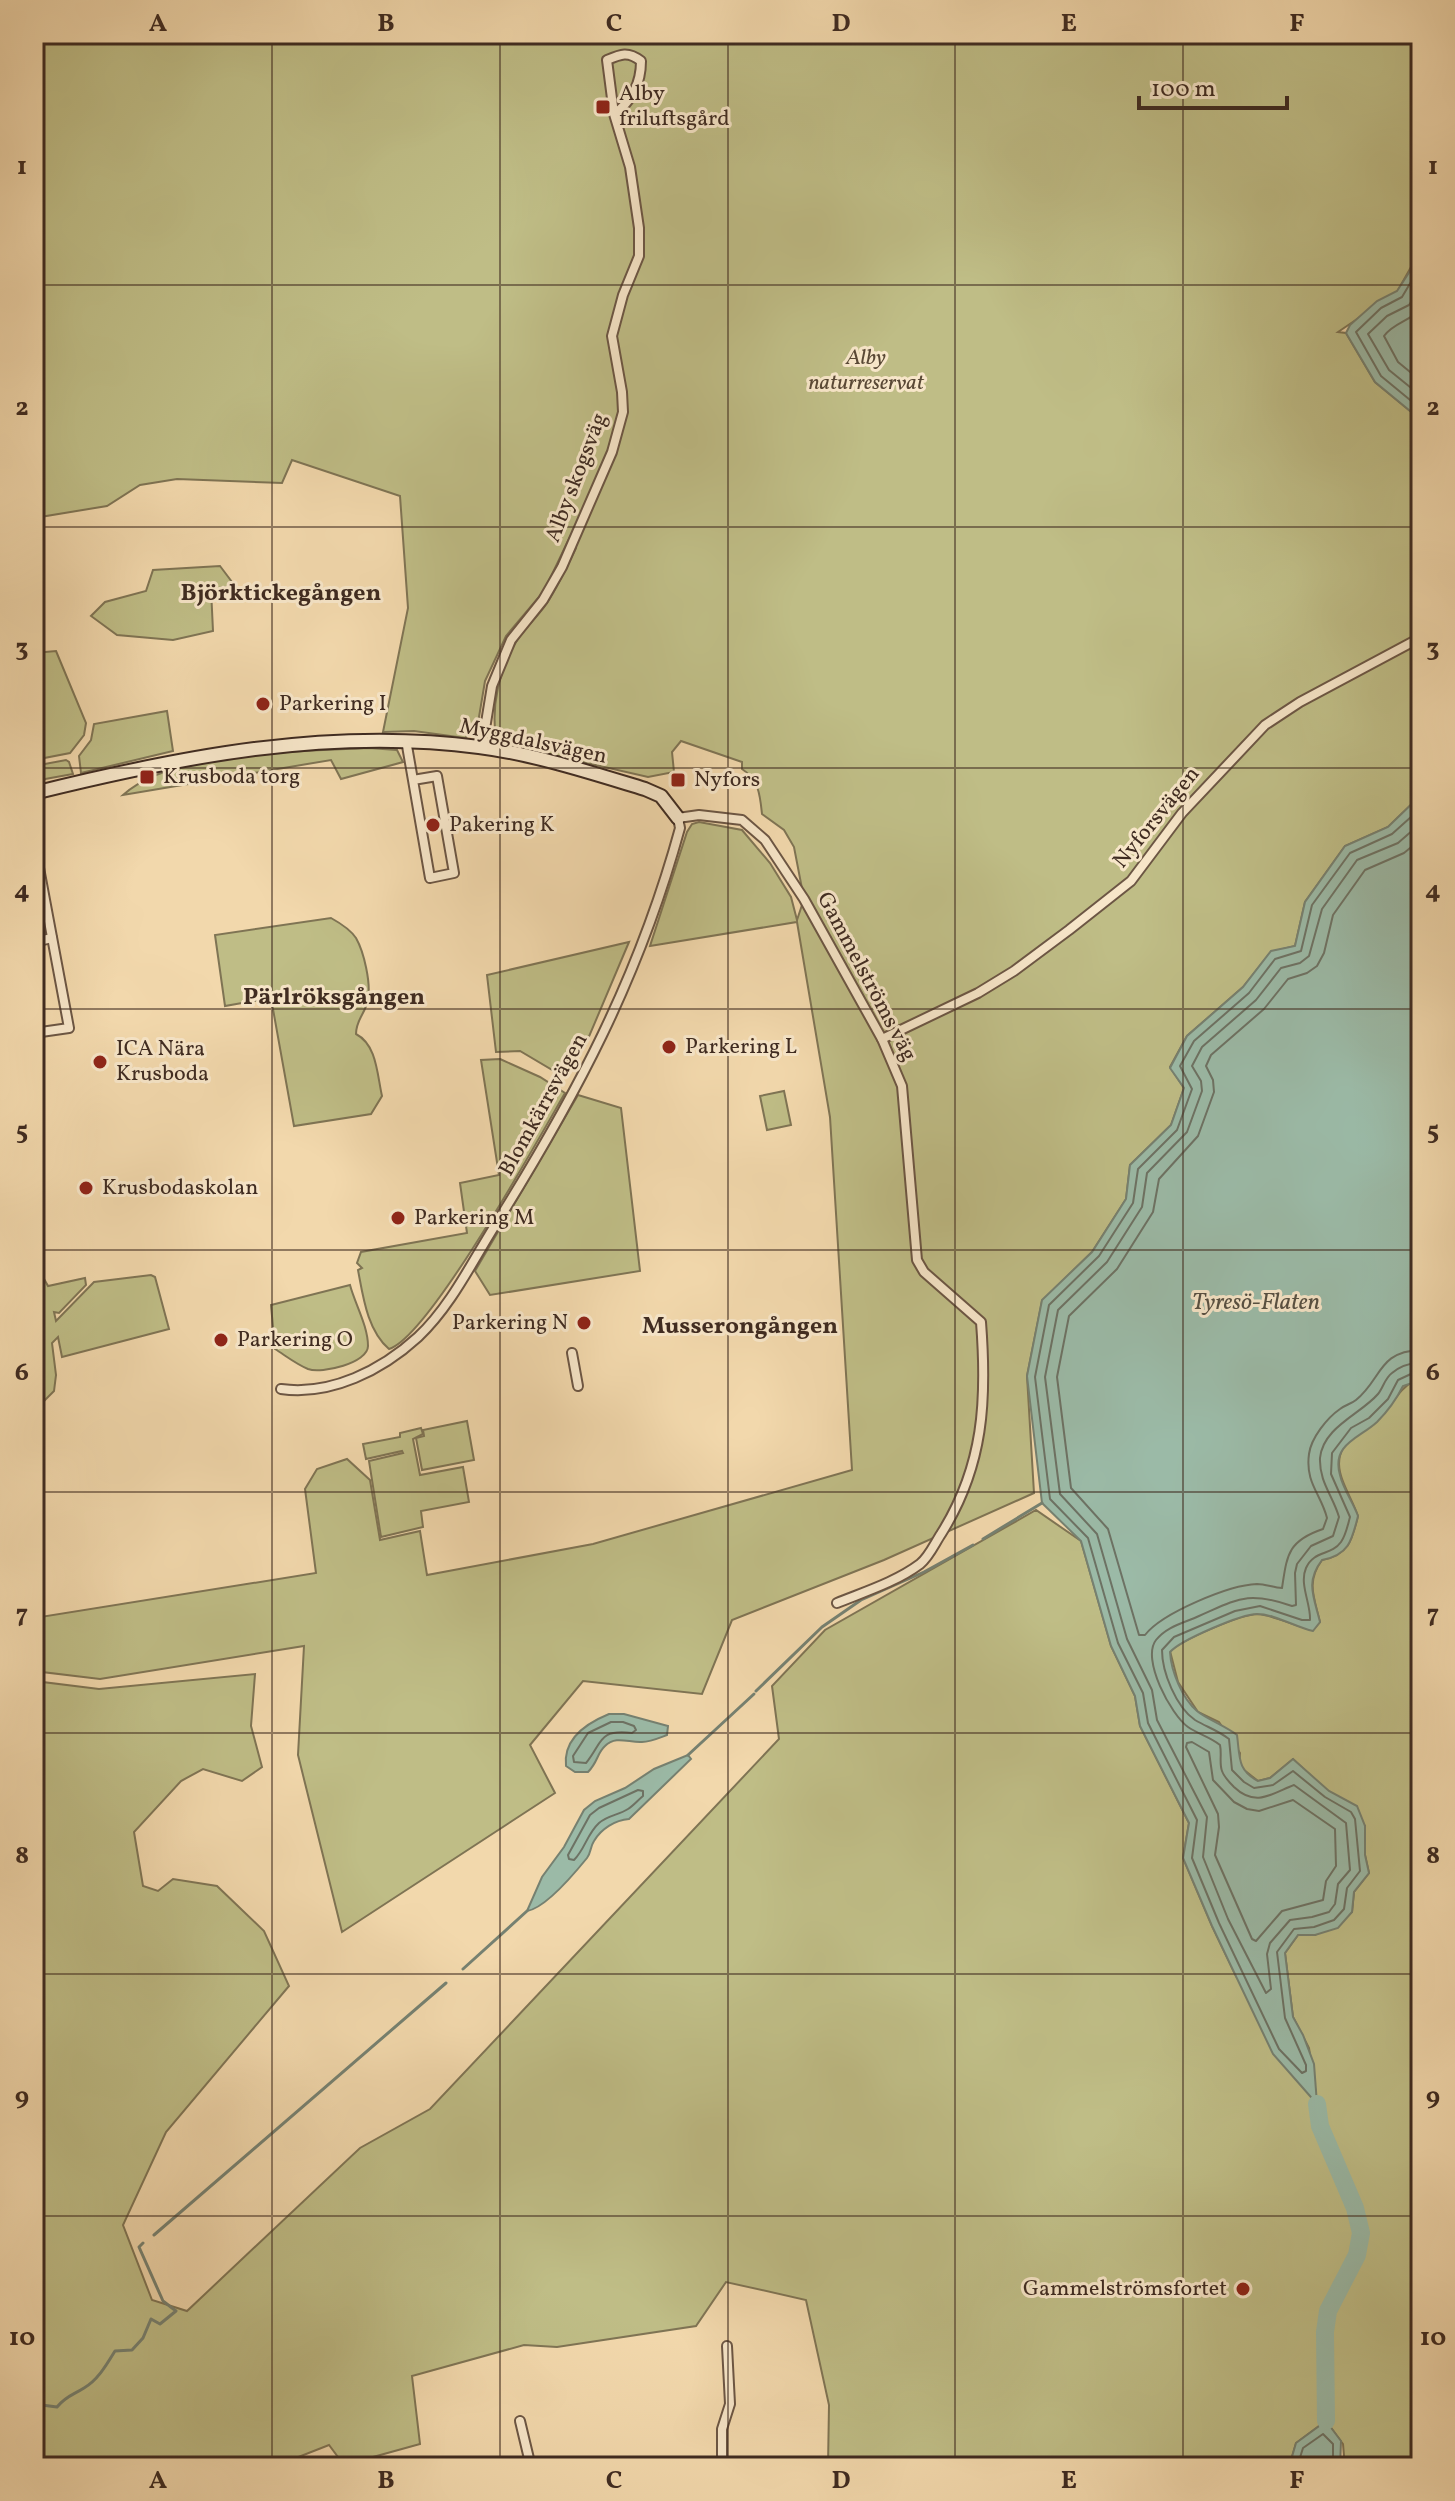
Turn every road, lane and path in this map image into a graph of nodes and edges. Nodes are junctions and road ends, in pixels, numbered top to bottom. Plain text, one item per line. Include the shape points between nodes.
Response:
1 (614, 114) junction
2 (1416, 640) dead end
3 (406, 740) junction
4 (482, 747) junction
5 (413, 780) junction
6 (34, 793) edge
7 (678, 818) junction
8 (34, 844) edge
9 (52, 938) junction
10 (34, 942) edge
11 (41, 1032) dead end
12 (882, 1039) junction
13 (572, 1353) dead end
14 (578, 1386) dead end
15 (281, 1389) dead end
16 (837, 1603) dead end
17 (727, 2346) dead end
18 (520, 2421) dead end
19 (531, 2467) edge
20 (722, 2467) edge

1 - 1 street, Alby skogsväg via 607,60 634,55 641,70 633,96
1 - 4 street, Alby skogsväg via 630,167 639,228 639,256 612,336 623,412 612,452 562,567 511,640 492,686
2 - 12 street, Nyforsvägen via 1265,725 1182,813 1131,881 1069,930 978,993
3 - 4 street, Myggdalsvägen
3 - 5 street
3 - 6 street, Myggdalsvägen via 293,743 193,758
4 - 7 street, Myggdalsvägen via 645,789 661,796
5 - 5 street via 437,776 454,873 430,878
7 - 12 street, Gammelströms väg via 742,820 774,851
7 - 15 street, Blomkärrsvägen via 680,828 647,934 596,1051 448,1300 419,1336 366,1373 309,1392
8 - 9 street
9 - 10 street
9 - 11 street via 69,1028
12 - 16 street, Gammelströms väg via 902,1086 917,1260 981,1322 982,1425 959,1504 922,1563
13 - 14 street
17 - 20 street via 730,2404 722,2429
18 - 19 street

